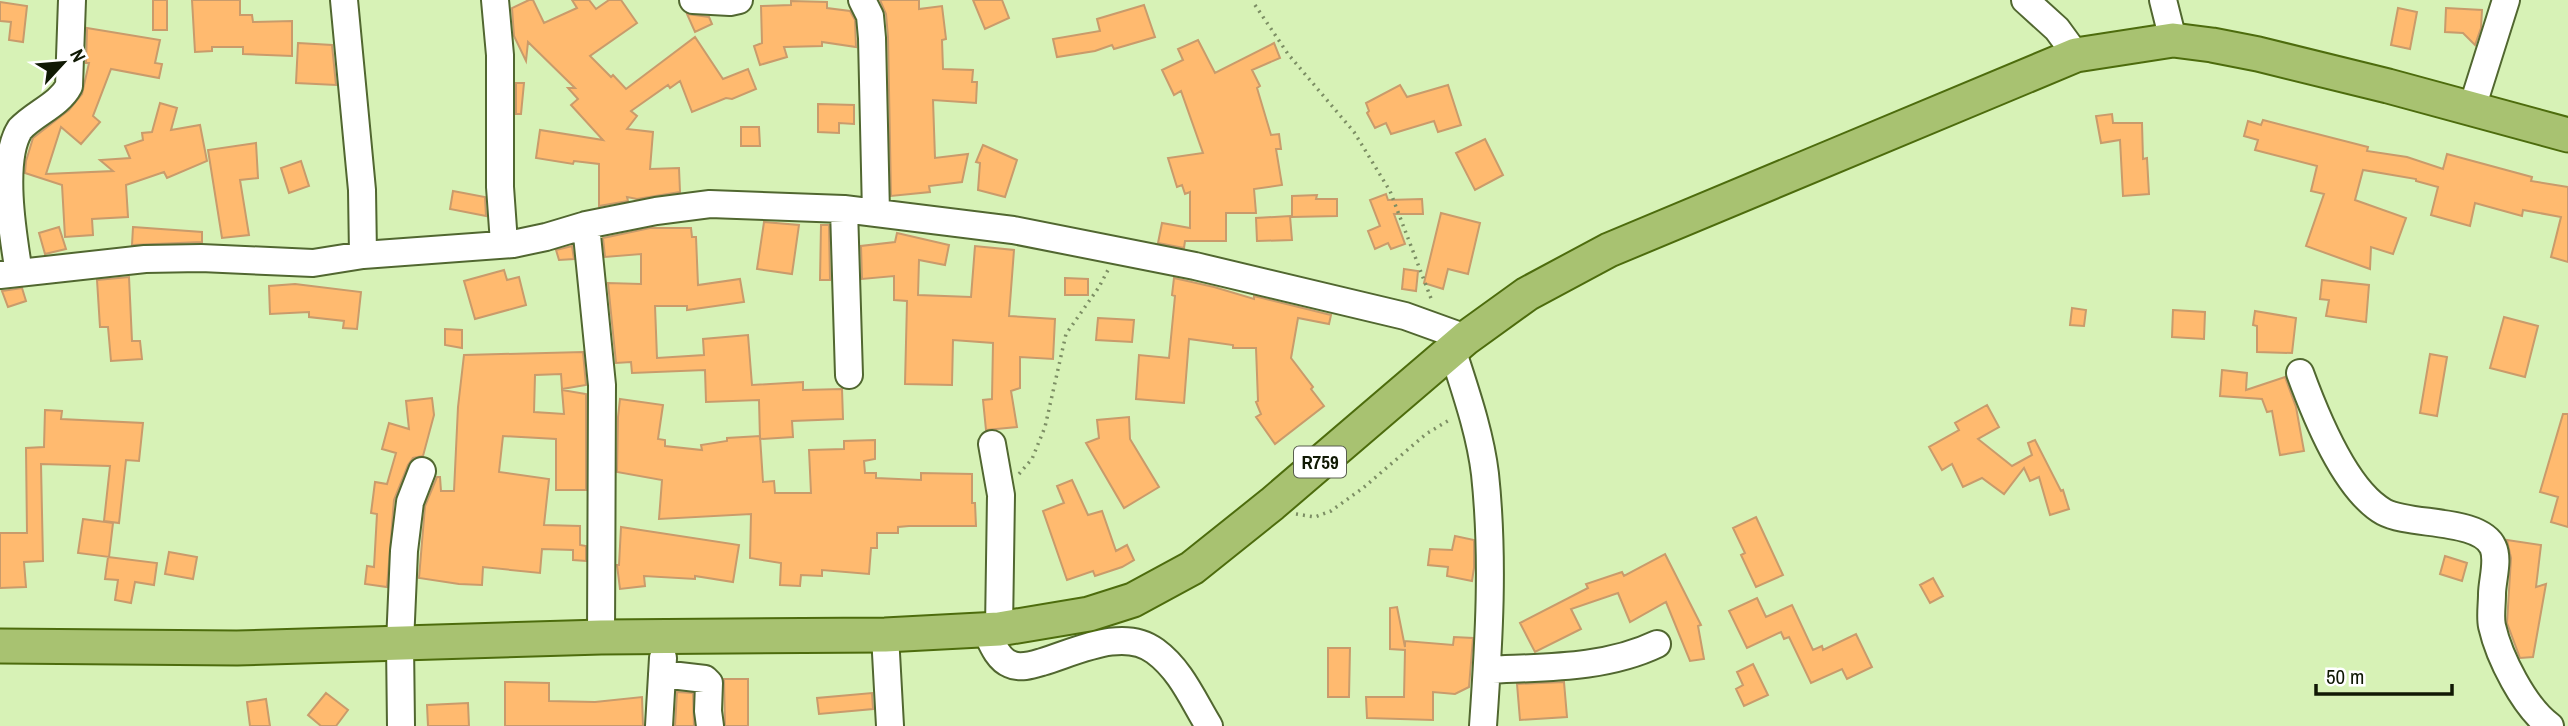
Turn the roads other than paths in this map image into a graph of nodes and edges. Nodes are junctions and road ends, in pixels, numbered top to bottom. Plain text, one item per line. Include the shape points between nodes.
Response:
1 (72, 0) edge
2 (344, 0) edge
3 (495, 0) edge
4 (693, 0) edge
5 (739, 0) edge
6 (862, 0) edge
7 (2025, 0) edge
8 (2163, 0) edge
9 (2506, 0) edge
10 (2173, 40) junction
11 (2076, 55) junction
12 (2472, 108) junction
13 (2568, 135) edge
14 (7, 138) edge
15 (844, 209) junction
16 (876, 213) junction
17 (586, 225) junction
18 (504, 243) junction
19 (363, 255) junction
20 (10, 274) edge
21 (1454, 339) junction
22 (2300, 373) dead end
23 (849, 375) dead end
24 (992, 444) dead end
25 (422, 471) dead end
26 (992, 629) junction
27 (885, 635) junction
28 (665, 636) junction
29 (601, 637) junction
30 (400, 643) junction
31 (1657, 644) dead end
32 (0, 646) edge
33 (1487, 670) junction
34 (662, 674) junction
35 (401, 726) edge
36 (659, 726) edge
37 (710, 726) edge
38 (890, 726) edge
39 (1209, 726) edge
40 (1483, 726) edge
41 (2550, 726) edge

1 - 14 street via 69,86 62,97
2 - 19 street via 362,190
3 - 18 street
4 - 5 street
6 - 16 street via 870,16 872,38
7 - 11 street via 2057,29
8 - 10 street
9 - 12 street
10 - 11 main road, R759
10 - 12 main road, R759 via 2258,54
11 - 21 main road, R759 via 1609,250
12 - 13 main road, R759
14 - 20 street
15 - 16 street
15 - 17 street via 710,204
15 - 23 street
16 - 21 street via 1013,230 1195,266 1405,316
17 - 18 street via 528,242
17 - 29 street via 602,385
18 - 19 street
19 - 20 street via 313,263 145,259
21 - 26 main road, R759 via 1272,504 1192,568 1133,600 1089,614
21 - 33 street via 1485,471 1492,576
22 - 41 street via 2334,450 2368,500 2386,513 2480,533 2493,546 2491,624 2520,690
24 - 26 street via 1001,495
25 - 30 street via 410,502
26 - 27 main road, R759
26 - 39 street via 998,654 1009,664 1026,666 1133,640 1155,651 1185,683
27 - 28 main road, R759
27 - 38 street
28 - 29 main road, R759
28 - 34 street
29 - 30 main road, R759
30 - 32 main road, R759 via 237,648
30 - 35 street
31 - 33 street via 1598,662
33 - 40 street
34 - 36 street
34 - 37 street via 709,683

